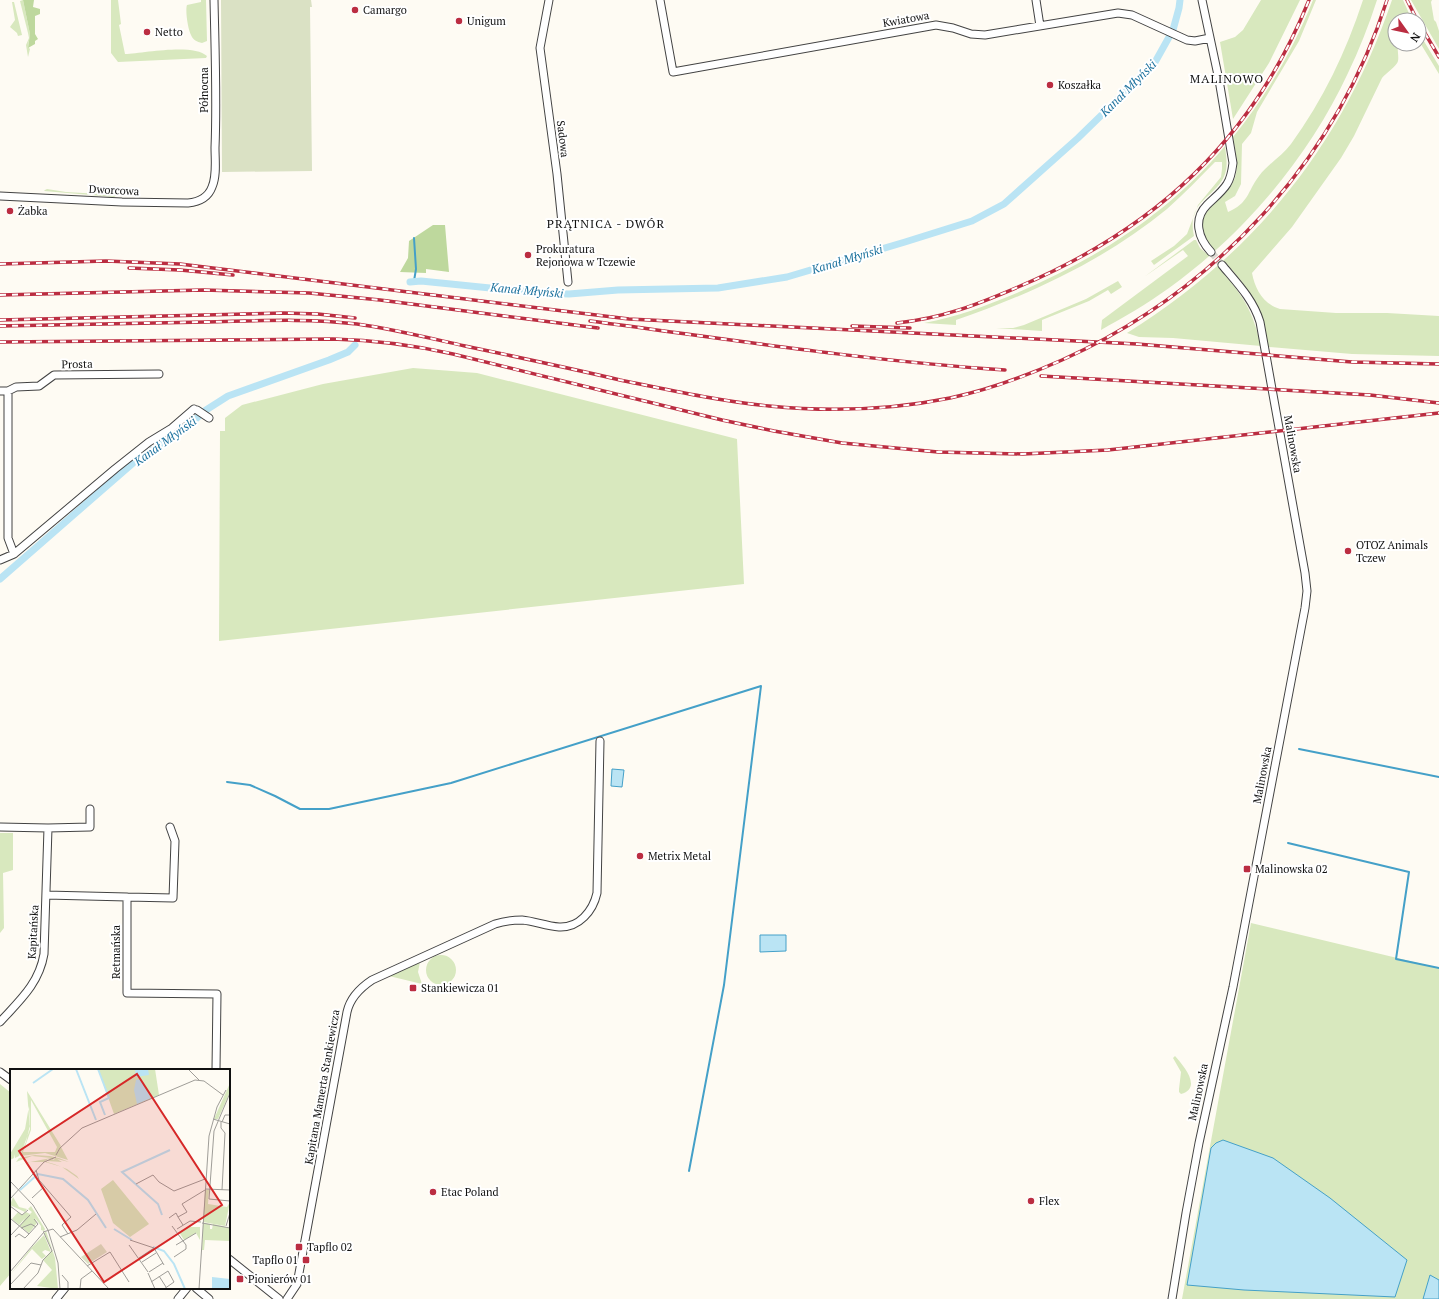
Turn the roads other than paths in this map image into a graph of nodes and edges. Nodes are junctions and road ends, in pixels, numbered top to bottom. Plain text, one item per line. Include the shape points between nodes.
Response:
1 (214, 0) edge
2 (549, 0) edge
3 (660, 0) edge
4 (1036, 0) edge
5 (1202, 0) edge
6 (1040, 26) junction
7 (1210, 38) junction
8 (214, 179) joint
9 (0, 196) edge
10 (1211, 252) tunnel mouth
11 (1222, 265) tunnel mouth
12 (568, 282) dead end
13 (159, 374) dead end
14 (0, 391) edge
15 (8, 391) junction
16 (209, 418) dead end
17 (14, 554) junction
18 (0, 560) edge
19 (600, 741) dead end
20 (90, 809) dead end
21 (0, 827) edge
22 (170, 827) dead end
23 (48, 828) junction
24 (46, 895) junction
25 (127, 897) junction
26 (0, 1022) edge
27 (216, 1069) edge
28 (0, 1072) edge
29 (10, 1079) edge
30 (230, 1260) edge
31 (64, 1289) edge
32 (185, 1289) edge
33 (197, 1289) edge
34 (56, 1299) edge
35 (178, 1299) edge
36 (209, 1299) edge
37 (278, 1299) edge
38 (287, 1299) edge
39 (1172, 1299) edge

1 - 8 street, Północna
2 - 12 street, Sadowa via 540,48
3 - 6 street, Kwiatowa via 672,72 936,25 976,35
4 - 6 street
5 - 7 street
6 - 7 street, Kwiatowa via 1123,12 1191,41
7 - 10 street via 1233,163 1227,184 1204,208 1199,219 1200,237
8 - 9 street, Dworcowa via 207,195 198,201 188,203
11 - 39 street, Malinowska via 1248,296 1260,322 1307,592 1233,987 1199,1144
13 - 15 street, Prosta via 54,375 39,386 16,387
14 - 15 street, Prosta
15 - 17 street via 8,538
16 - 17 street via 196,409 114,469
17 - 18 street
19 - 38 street, Kapitana Mamerta Stankiewicza via 597,893 586,916 563,926 523,920 495,924 372,980 350,1001 296,1284
20 - 23 street via 90,827
21 - 23 street
22 - 25 street via 175,841 173,898
23 - 24 street, Kapitańska
24 - 25 street
24 - 26 street, Kapitańska via 44,954 39,974 29,990
25 - 27 street, Retmańska via 126,993 217,994
28 - 29 street
30 - 37 street
31 - 34 street
32 - 35 street
33 - 36 street

